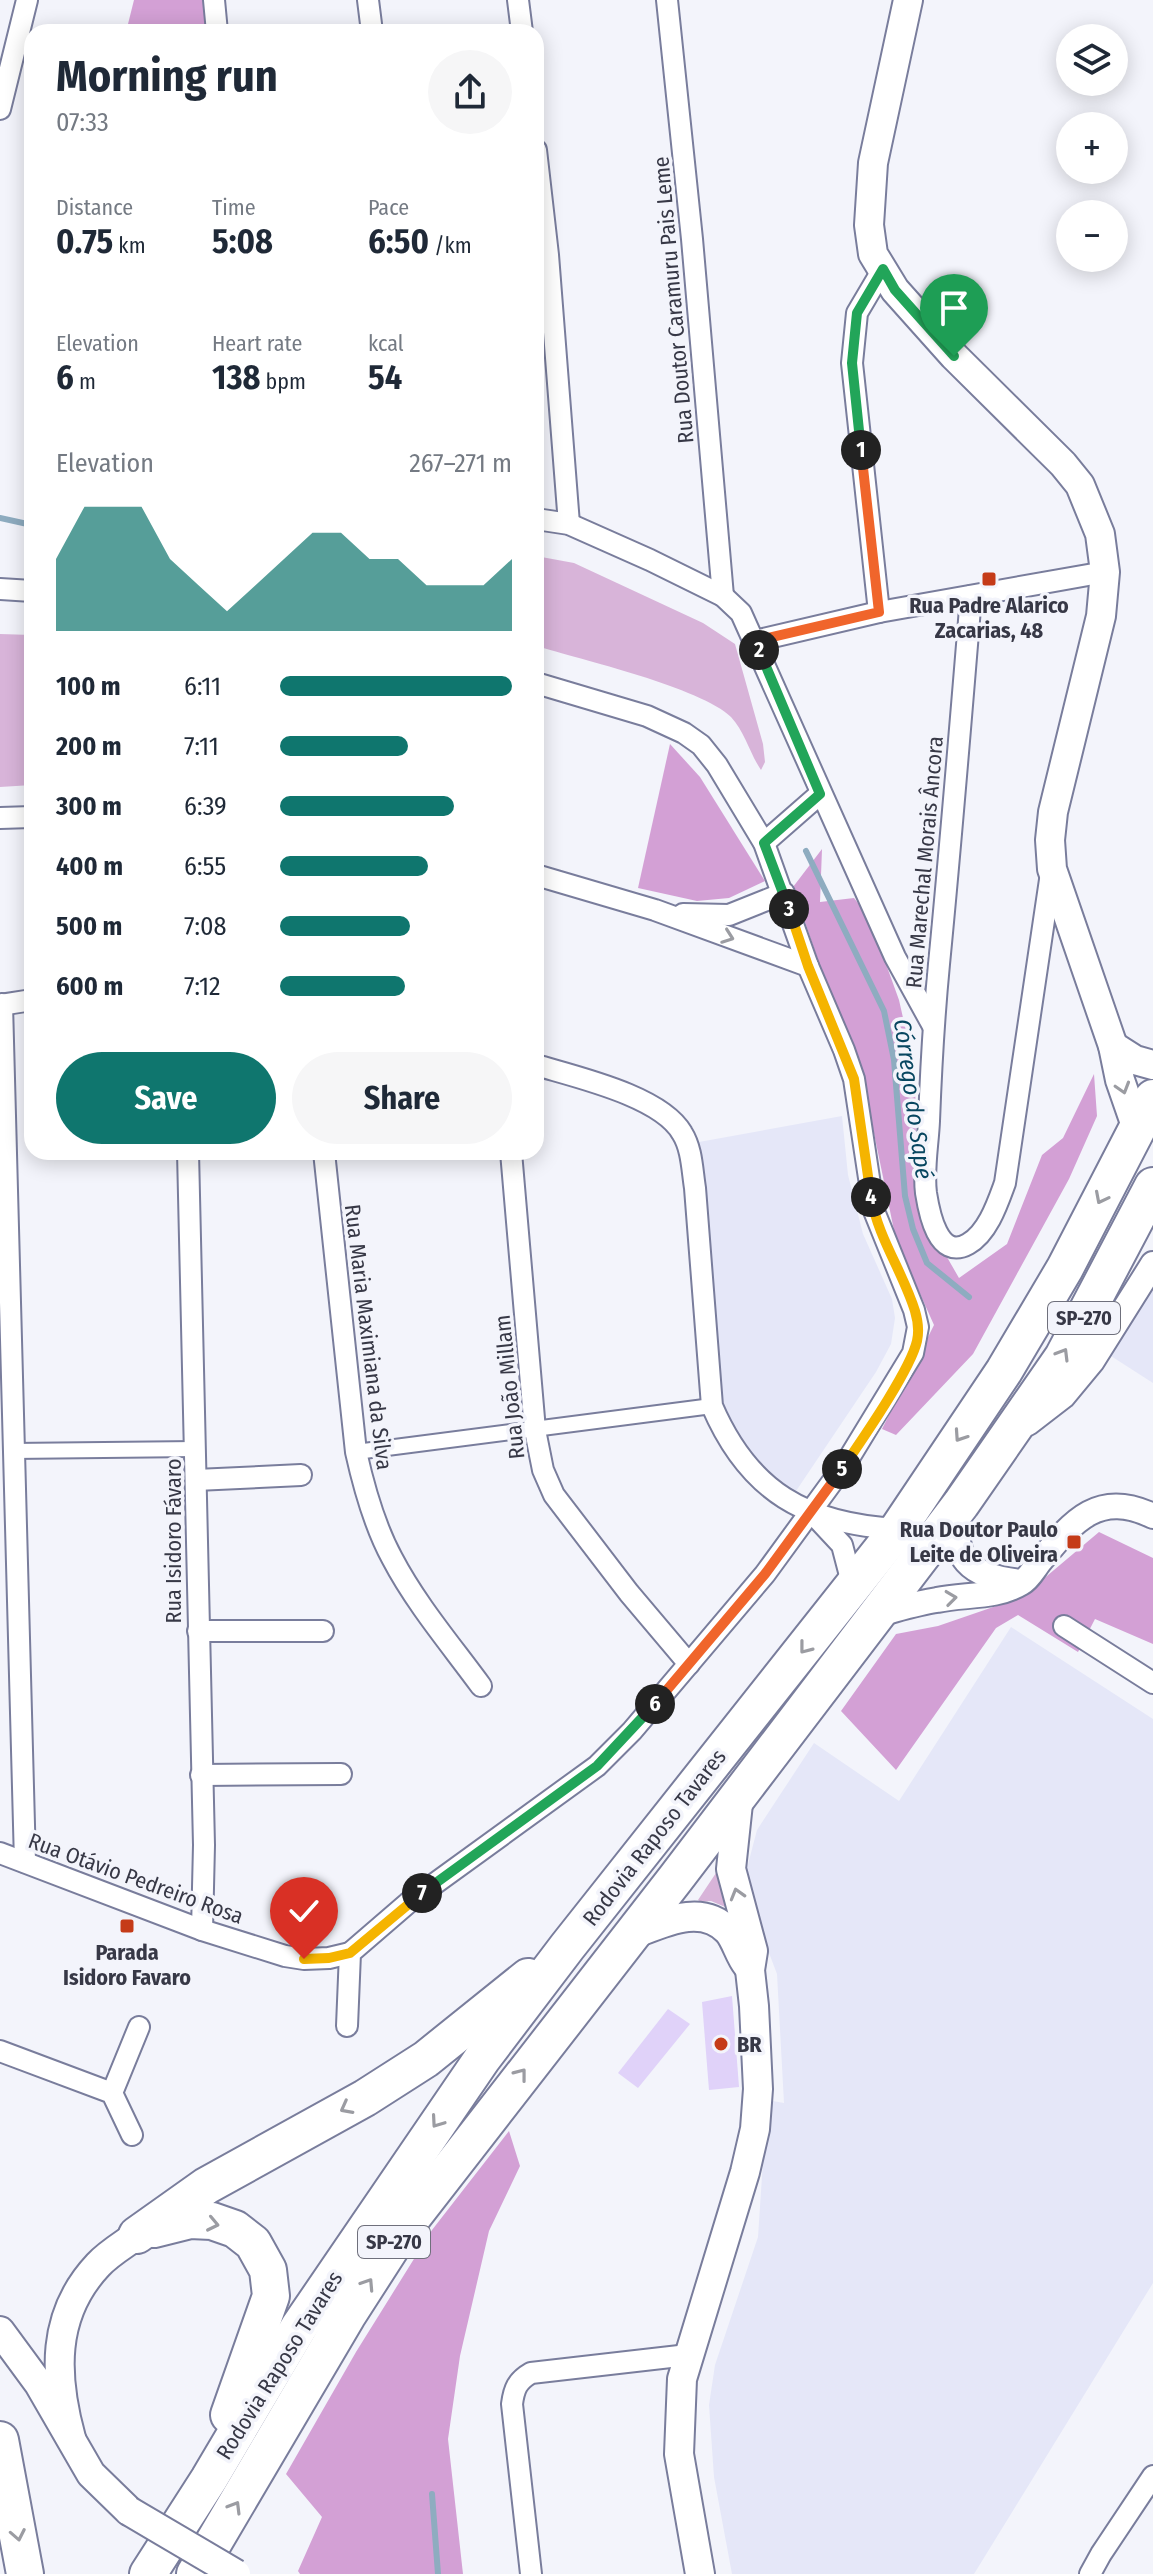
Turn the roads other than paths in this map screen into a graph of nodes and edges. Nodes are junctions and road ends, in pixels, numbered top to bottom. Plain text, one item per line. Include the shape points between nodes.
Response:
1 (27, 0) edge
2 (214, 0) edge
3 (368, 0) edge
4 (518, 0) edge
5 (667, 0) edge
6 (908, 0) edge
7 (216, 24) edge
8 (371, 24) edge
9 (521, 24) edge
10 (0, 109) edge
11 (544, 220) edge
12 (883, 269) junction
13 (544, 520) edge
14 (569, 524) junction
15 (1105, 572) junction
16 (0, 589) edge
17 (24, 590) edge
18 (723, 596) junction
19 (971, 596) junction
20 (879, 612) junction
21 (755, 641) junction
22 (544, 685) edge
23 (820, 794) junction
24 (24, 817) edge
25 (0, 818) edge
26 (764, 843) junction
27 (1052, 869) junction
28 (544, 877) edge
29 (784, 893) junction
30 (655, 910) junction
31 (808, 966) junction
32 (24, 1001) edge
33 (1, 1004) edge
34 (933, 1026) junction
35 (1113, 1046) junction
36 (1153, 1065) edge
37 (544, 1067) edge
38 (1145, 1113) edge
39 (188, 1160) edge
40 (325, 1160) edge
41 (512, 1160) edge
42 (1153, 1186) edge
43 (1153, 1264) edge
44 (712, 1406) junction
45 (6, 1429) edge
46 (535, 1430) junction
47 (1004, 1442) junction
48 (196, 1449) junction
49 (12, 1451) junction
50 (356, 1452) junction
51 (301, 1475) dead end
52 (196, 1480) junction
53 (961, 1504) junction
54 (812, 1513) junction
55 (1153, 1516) edge
56 (898, 1529) junction
57 (1023, 1583) junction
58 (853, 1587) junction
59 (878, 1614) junction
60 (1064, 1626) dead end
61 (198, 1631) junction
62 (323, 1631) dead end
63 (689, 1664) junction
64 (1153, 1683) edge
65 (481, 1686) dead end
66 (341, 1774) dead end
67 (201, 1775) junction
68 (739, 1793) junction
69 (0, 1853) edge
70 (25, 1862) junction
71 (202, 1930) junction
72 (631, 1935) junction
73 (567, 1947) junction
74 (350, 1953) junction
75 (750, 1970) junction
76 (347, 2026) dead end
77 (139, 2027) dead end
78 (0, 2051) edge
79 (112, 2093) junction
80 (132, 2135) dead end
81 (137, 2235) junction
82 (0, 2331) edge
83 (688, 2355) junction
84 (71, 2438) junction
85 (0, 2440) edge
86 (1153, 2476) edge
87 (209, 2479) junction
88 (25, 2574) edge
89 (148, 2574) edge
90 (195, 2574) edge
91 (236, 2574) edge
92 (531, 2574) edge
93 (700, 2574) edge
94 (1090, 2574) edge

1 - 10 street
2 - 7 street
3 - 8 street
4 - 9 street
5 - 18 street, Rua Doutor Caramuru Pais Leme
6 - 12 main road via 872,177 869,225 873,254
11 - 14 street
12 - 15 main road via 954,356 1080,485 1100,534
12 - 20 street via 857,313 852,363
13 - 14 street
14 - 18 street
15 - 19 street
15 - 27 main road via 1101,616 1053,812
16 - 17 street
18 - 21 street via 741,613
19 - 20 street
19 - 34 street, Rua Marechal Morais Âncora
20 - 21 street
21 - 23 street
22 - 26 street via 647,716 701,745
23 - 26 street
23 - 34 street
24 - 25 street
26 - 29 street
27 - 34 street, Rua Marechal Morais Âncora via 1005,1183 980,1233 958,1247 937,1234 926,1190
27 - 35 main road
28 - 30 street
29 - 30 street via 729,915
29 - 31 street
30 -> 31 street
31 - 54 street via 854,1079 874,1211 918,1327 913,1353
32 - 33 street
33 - 45 street
35 - 36 main road
35 -> 38 main road via 1120,1080
37 - 44 street via 657,1107 684,1135 695,1188
38 -> 56 highway, Rodovia Raposo Tavares / SP-270 via 1065,1268 1004,1371
39 - 48 street, Rua Isidoro Fávaro
40 - 50 street, Rua Maria Maximiana da Silva
41 - 46 street, Rua João Millam
47 -> 42 highway, Rodovia Raposo Tavares / SP-270 via 1063,1357
43 - 47 street via 1092,1361 1063,1396
44 - 46 street
44 - 54 street via 743,1462 770,1488
45 - 49 street
46 - 50 street
46 - 63 street, Rua João Millam via 554,1495
47 - 53 highway, Rodovia Raposo Tavares / SP-270
48 - 49 street
48 - 52 street, Rua Isidoro Fávaro
49 - 70 street
50 - 65 street, Rua Maria Maximiana da Silva via 391,1556
51 - 52 street
52 - 61 street, Rua Isidoro Fávaro
53 - 57 street via 956,1525 970,1566 979,1574
53 - 59 highway, Rodovia Raposo Tavares / SP-270
54 - 56 street via 853,1526
54 - 58 street via 842,1545
54 - 63 street
55 - 57 street via 1120,1506 1084,1515
56 - 58 highway, Rodovia Raposo Tavares / SP-270
59 -> 57 street
58 -> 73 highway, Rodovia Raposo Tavares / SP-270
59 - 68 highway, Rodovia Raposo Tavares / SP-270
60 - 64 street
61 - 62 street
61 - 67 street, Rua Isidoro Fávaro
63 - 74 street via 597,1766 408,1903
66 - 67 street
67 - 71 street, Rua Isidoro Fávaro
68 - 72 highway, Rodovia Raposo Tavares / SP-270
75 -> 68 main road via 753,1951 731,1869
69 - 70 street, Rua Otávio Pedreiro Rosa
70 - 71 street, Rua Otávio Pedreiro Rosa
71 - 74 street, Rua Otávio Pedreiro Rosa via 304,1959
72 - 75 main road via 683,1916 700,1917 731,1934
90 -> 72 highway, Rodovia Raposo Tavares / SP-270 via 401,2232
73 -> 81 highway via 426,2059 206,2186
73 -> 87 highway, Rodovia Raposo Tavares / SP-270 via 418,2150 299,2327
74 - 76 street
75 - 83 main road via 757,2040 755,2129
77 - 79 street
78 - 79 street
79 - 80 street
81 - 84 main road via 99,2264 78,2292 63,2327 60,2399
81 -> 87 highway via 190,2220 212,2221 253,2243 268,2270 271,2296
82 - 84 main road
83 - 92 street via 531,2373 521,2379 512,2404
83 - 93 main road via 679,2454
84 - 91 main road, bridge via 91,2474 129,2511
85 -> 88 highway
86 - 94 street
87 - 89 highway, Rodovia Raposo Tavares / SP-270

